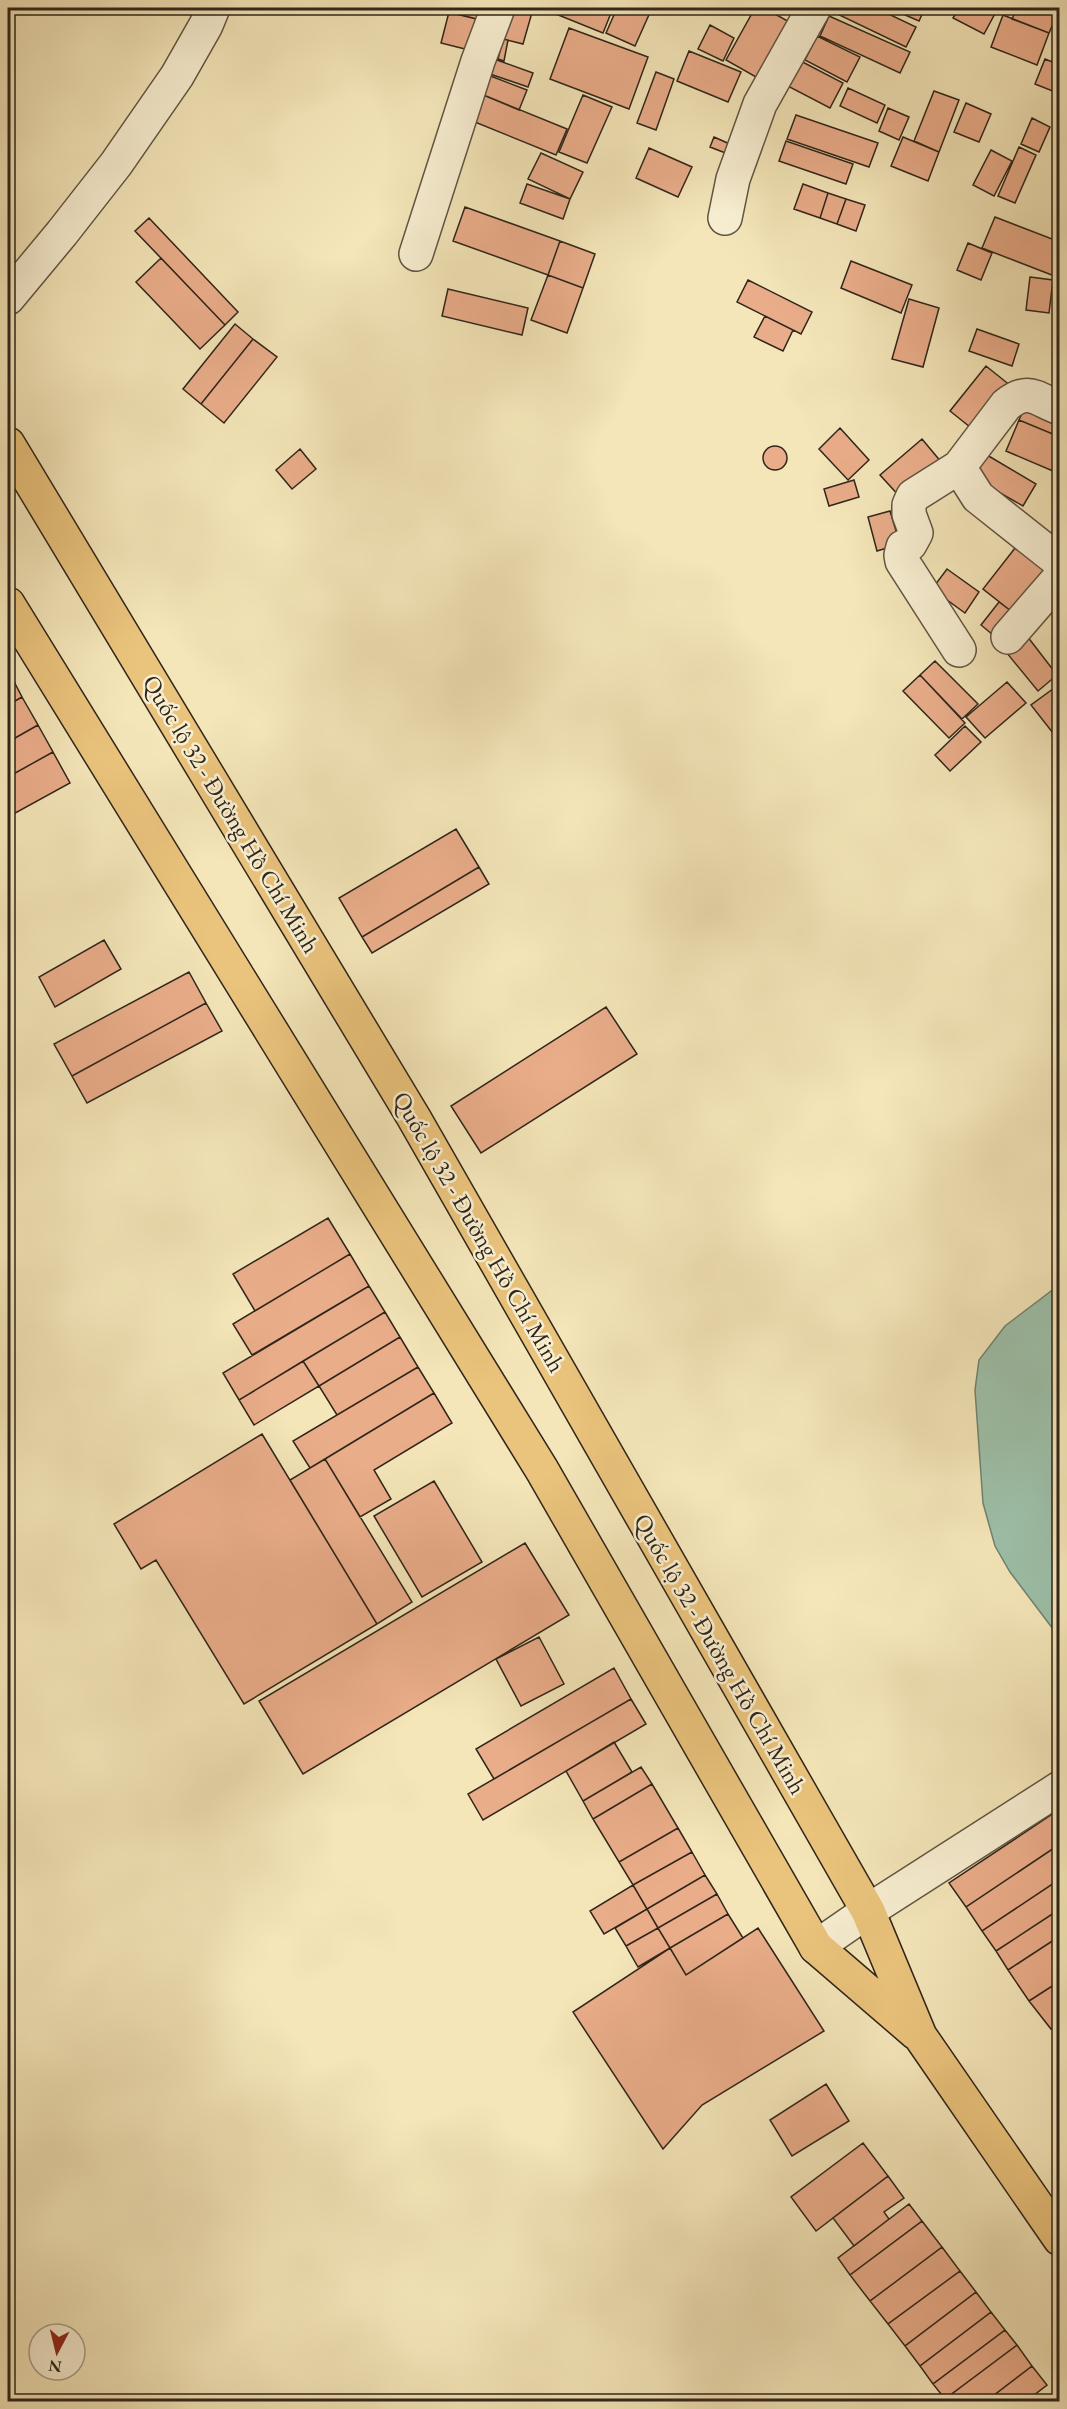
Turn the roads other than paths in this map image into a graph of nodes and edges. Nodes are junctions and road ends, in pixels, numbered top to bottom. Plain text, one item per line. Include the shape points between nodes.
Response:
1 (213, 8) edge
2 (498, 8) edge
3 (814, 8) edge
4 (725, 218) dead end
5 (416, 254) dead end
6 (8, 298) edge
7 (1059, 408) edge
8 (8, 444) edge
9 (959, 467) junction
10 (1059, 562) edge
11 (1059, 577) edge
12 (8, 604) edge
13 (1008, 637) dead end
14 (959, 650) dead end
15 (1059, 1788) edge
16 (868, 1911) junction
17 (816, 1947) junction
18 (920, 2036) junction
19 (1059, 2239) edge

1 - 6 street via 177,76 116,164
2 - 5 street
3 - 4 street via 760,104 733,178
7 - 9 street via 1035,396 1016,397
8 - 16 highway, Quốc lộ 32 - Đường Hồ Chí Minh via 414,1118
9 - 10 street via 978,497
9 - 14 street via 913,496 909,514 916,533 901,555
11 - 13 street
12 - 17 highway, Quốc lộ 32 - Đường Hồ Chí Minh via 542,1470
15 - 16 street
16 - 17 street
16 - 18 highway, Quốc lộ 32 - Đường Hồ Chí Minh
17 - 18 highway, Quốc lộ 32 - Đường Hồ Chí Minh
18 - 19 highway, Quốc lộ 32 - Đường Hồ Chí Minh

